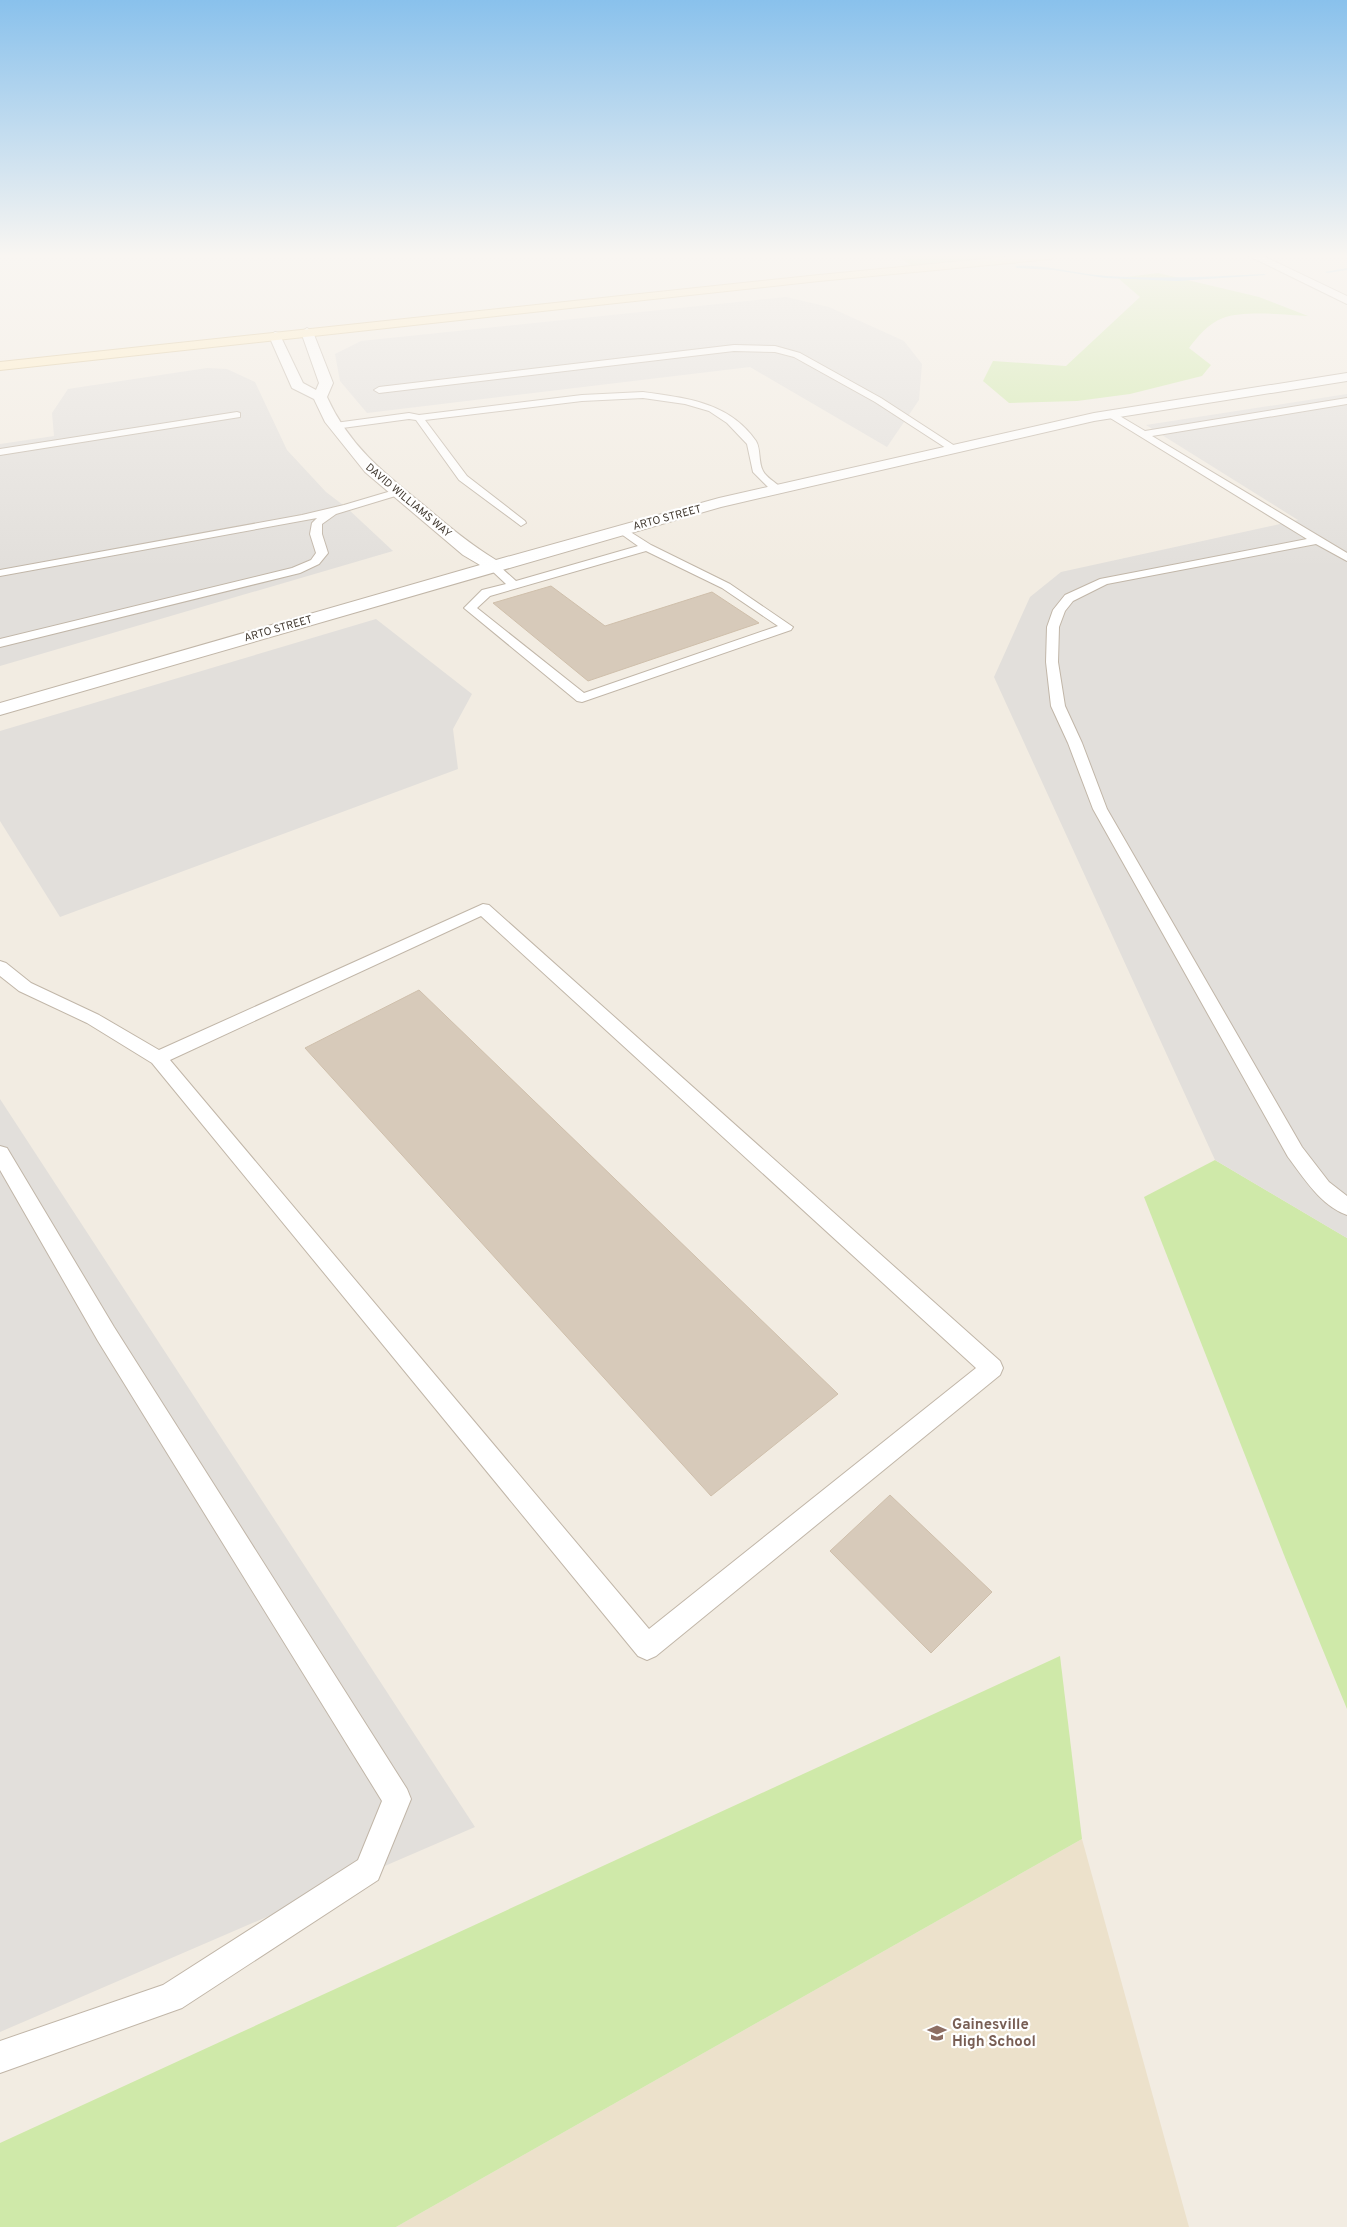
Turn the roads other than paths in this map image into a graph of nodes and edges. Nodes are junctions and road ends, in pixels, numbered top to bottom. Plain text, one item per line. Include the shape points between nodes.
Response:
1 (65, 360) edge
2 (124, 360) edge
3 (286, 360) edge
4 (317, 360) edge
5 (633, 360) edge
6 (804, 360) edge
7 (0, 366) edge
8 (0, 376) edge
9 (1347, 378) edge
10 (379, 390) dead end
11 (320, 397) junction
12 (1347, 401) edge
13 (1110, 414) junction
14 (237, 415) dead end
15 (419, 418) junction
16 (335, 426) junction
17 (1144, 434) junction
18 (953, 448) junction
19 (0, 452) edge
20 (776, 489) junction
21 (398, 492) junction
22 (333, 511) junction
23 (521, 523) dead end
24 (621, 529) junction
25 (1318, 540) junction
26 (647, 547) junction
27 (1347, 558) edge
28 (493, 566) junction
29 (0, 573) edge
30 (514, 585) junction
31 (0, 643) edge
32 (0, 709) edge
33 (0, 967) edge
34 (158, 1058) junction
35 (0, 1153) edge
36 (1347, 1207) edge
37 (0, 2057) edge

1 - 7 main road
2 - 8 main road
3 - 11 street via 297,385
4 - 11 street via 326,383
5 - 10 lane
6 - 18 lane via 878,400
9 - 13 street, ARTO STREET
11 - 16 street, DAVID WILLIAMS WAY
12 - 17 lane
13 - 17 lane
13 - 18 street, ARTO STREET
14 - 19 lane
15 - 16 lane via 409,416
15 - 20 lane via 582,398 643,395 686,401 712,409 730,421 752,443 758,472
15 - 23 lane via 463,478
16 - 21 street, DAVID WILLIAMS WAY via 370,469
17 - 25 lane
18 - 20 street, ARTO STREET
20 - 24 street, ARTO STREET
21 - 22 lane
21 - 28 street, DAVID WILLIAMS WAY via 469,551
22 - 29 lane
22 - 31 lane via 317,523 316,534 322,553 315,562 296,571
24 - 26 lane
24 - 28 street, ARTO STREET
25 - 27 lane
25 - 36 lane via 1104,581 1084,590 1069,598 1059,610 1053,627 1052,662 1058,706 1100,810 1295,1152 1322,1187
26 - 30 lane
26 - 30 lane via 726,586 787,627 582,698 470,608 486,594
28 - 30 lane
28 - 32 street, ARTO STREET
33 - 34 lane via 25,987 93,1019
34 - 34 lane via 647,1648 992,1368 483,909
35 - 37 lane via 106,1334 398,1799 368,1870 171,1997

